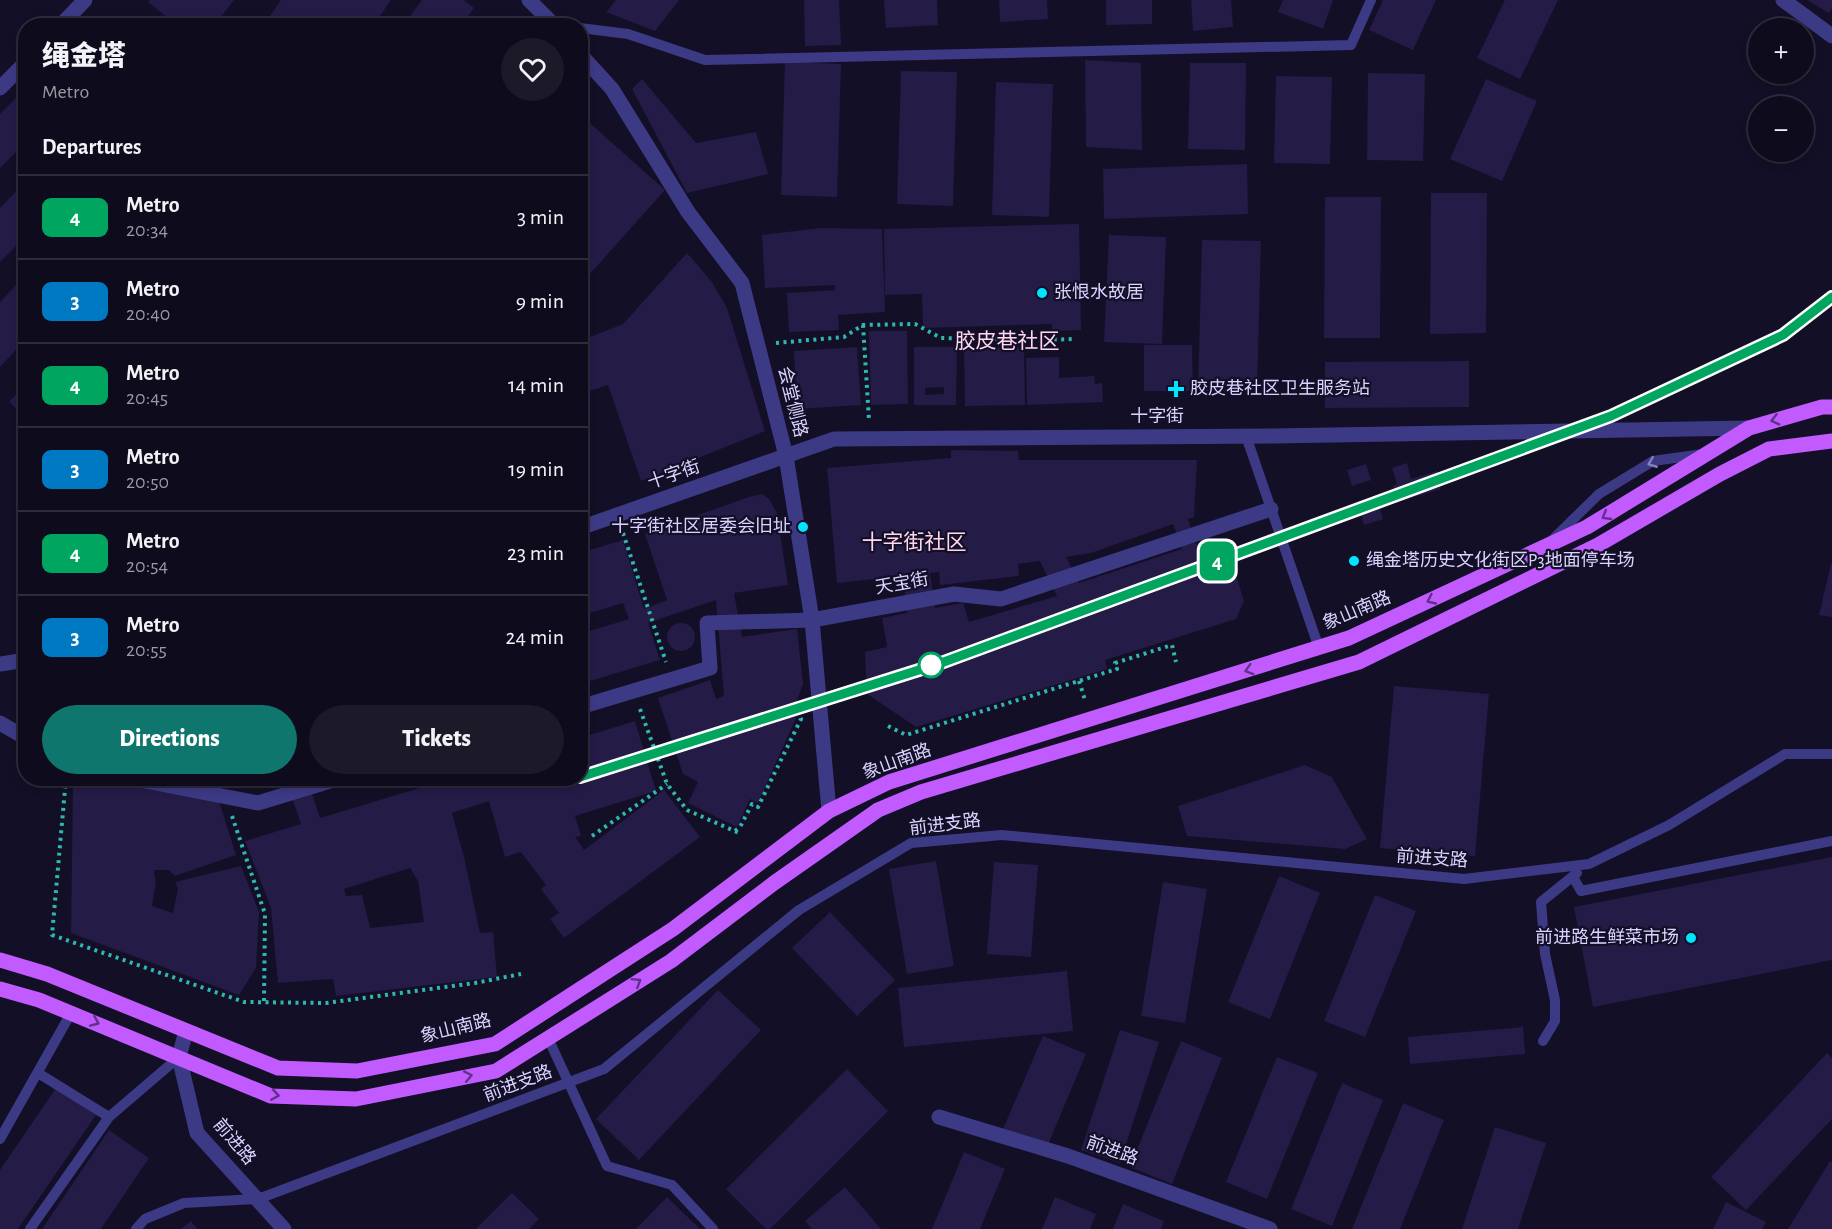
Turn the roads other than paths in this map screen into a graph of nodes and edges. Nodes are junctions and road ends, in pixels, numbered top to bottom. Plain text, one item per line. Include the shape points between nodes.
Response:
1 (85, 0) edge
2 (529, 0) edge
3 (1371, 0) edge
4 (1783, 0) edge
5 (68, 18) edge
6 (550, 18) edge
7 (588, 28) edge
8 (1832, 36) edge
9 (588, 63) edge
10 (18, 70) edge
11 (0, 88) edge
12 (1832, 407) edge
13 (1749, 428) junction
14 (1246, 436) junction
15 (1832, 441) edge
16 (1709, 453) junction
17 (786, 456) junction
18 (1271, 509) junction
19 (588, 525) edge
20 (1544, 548) junction
21 (812, 620) junction
22 (1318, 648) junction
23 (18, 661) edge
24 (0, 664) edge
25 (588, 705) edge
26 (0, 723) edge
27 (18, 733) edge
28 (1832, 754) edge
29 (168, 786) edge
30 (314, 786) edge
31 (829, 811) junction
32 (1832, 841) edge
33 (1589, 864) junction
34 (1573, 877) junction
35 (0, 960) edge
36 (0, 989) edge
37 (71, 1013) junction
38 (186, 1031) junction
39 (548, 1038) junction
40 (1543, 1041) dead end
41 (179, 1057) junction
42 (38, 1073) junction
43 (568, 1083) junction
44 (109, 1117) junction
45 (939, 1117) dead end
46 (0, 1139) edge
47 (258, 1199) junction
48 (30, 1229) edge
49 (136, 1229) edge
50 (284, 1229) edge
51 (713, 1229) edge
52 (1269, 1229) edge

1 - 5 street
2 - 6 street
3 - 7 lane via 1351,45 705,60 628,34
4 - 8 street
9 - 17 street, 会堂侧路 via 612,89 688,212 742,284
10 - 11 street
12 -> 13 main road, 象山南路
13 - 14 street, 十字街
13 - 16 main road, 象山南路
14 - 17 street, 十字街 via 834,439
14 - 18 lane
39 -> 15 main road, 象山南路 via 671,961 878,810 932,789 1359,662 1598,545 1769,449
16 -> 20 main road, 象山南路 via 1587,527
16 -> 20 lane via 1653,461 1599,494
17 - 19 street, 十字街
17 - 21 street, 会堂侧路
18 - 21 street, 天宝街 via 1001,599 954,594
18 - 22 lane
20 -> 22 main road, 象山南路 via 1349,638
21 - 25 street, 天宝街 via 707,623 710,668
21 - 31 street, 会堂侧路
22 -> 31 main road, 象山南路 via 889,782
23 - 24 street
26 - 27 street
28 - 33 lane, 前进支路 via 1785,754 1669,825
29 - 30 street via 258,803
31 - 38 main road, 象山南路 via 673,929 495,1044 346,1071 278,1068
32 - 34 lane via 1581,891
33 - 34 lane
33 - 43 lane, 前进支路 via 1464,879 1002,836 911,843 799,910 604,1069
34 - 40 lane via 1541,902 1545,954 1555,1000 1555,1021
35 - 38 main road, 象山南路 via 47,974
36 - 37 main road, 象山南路 via 39,999
37 -> 41 main road, 象山南路
37 - 42 lane
38 - 41 street, 前进路
41 -> 39 main road, 象山南路 via 271,1096 356,1099 496,1071
39 - 43 lane
41 - 44 lane
41 - 47 street, 前进路 via 197,1133
42 - 44 lane
42 - 46 lane
43 - 47 lane, 前进支路
43 - 51 lane via 607,1166 672,1185
44 - 48 lane
45 - 52 street, 前进路 via 1068,1156
47 - 49 lane, 前进支路 via 184,1203 145,1219
47 - 50 street, 前进路

